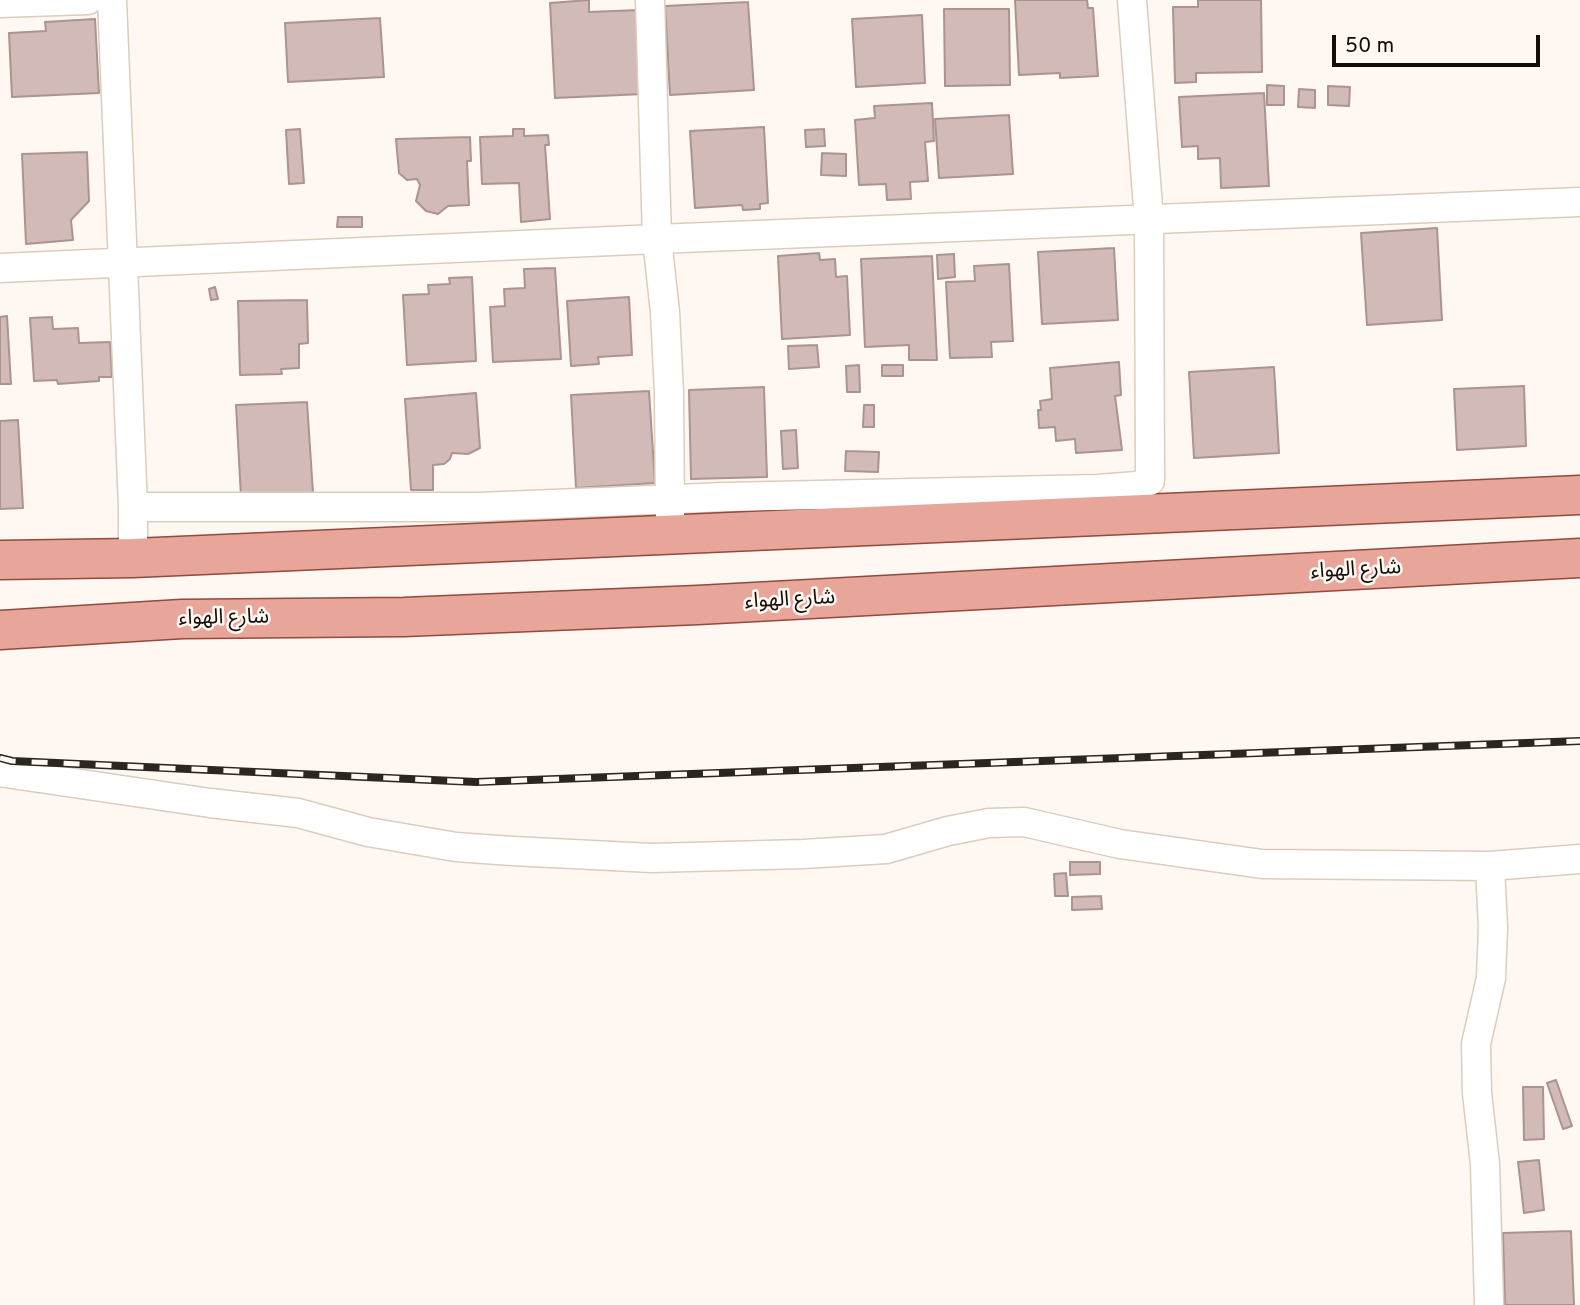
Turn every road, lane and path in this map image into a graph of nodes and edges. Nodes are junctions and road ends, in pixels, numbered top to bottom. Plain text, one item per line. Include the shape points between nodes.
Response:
1 (88, 0) edge
2 (112, 0) edge
3 (650, 0) edge
4 (1132, 0) edge
5 (0, 3) edge
6 (1580, 202) edge
7 (1149, 220) junction
8 (657, 239) junction
9 (124, 264) junction
10 (0, 268) edge
11 (1580, 495) edge
12 (133, 507) junction
13 (671, 518) junction
14 (132, 558) junction
15 (1580, 558) edge
16 (0, 560) edge
17 (0, 629) edge
18 (0, 772) edge
19 (1580, 859) edge
20 (1490, 866) junction
21 (1489, 1305) edge

1 - 5 street
2 - 9 street
3 - 8 street
4 - 7 street
6 - 7 street
7 - 8 street
7 - 13 street via 1150,481 1098,489 852,493
8 - 9 street
8 - 13 street via 670,393
9 - 10 street
9 - 12 street
11 - 13 main road
12 - 13 street via 479,507
12 - 14 street
13 - 14 main road via 540,539
14 - 16 main road
15 - 17 main road, شارع الهواء via 698,605 404,617 181,619
18 - 20 street via 298,813 368,832 512,851 652,858 817,853 886,849 948,831 1024,822 1120,844 1262,864
19 - 20 street
20 - 21 street via 1491,978 1476,1044

